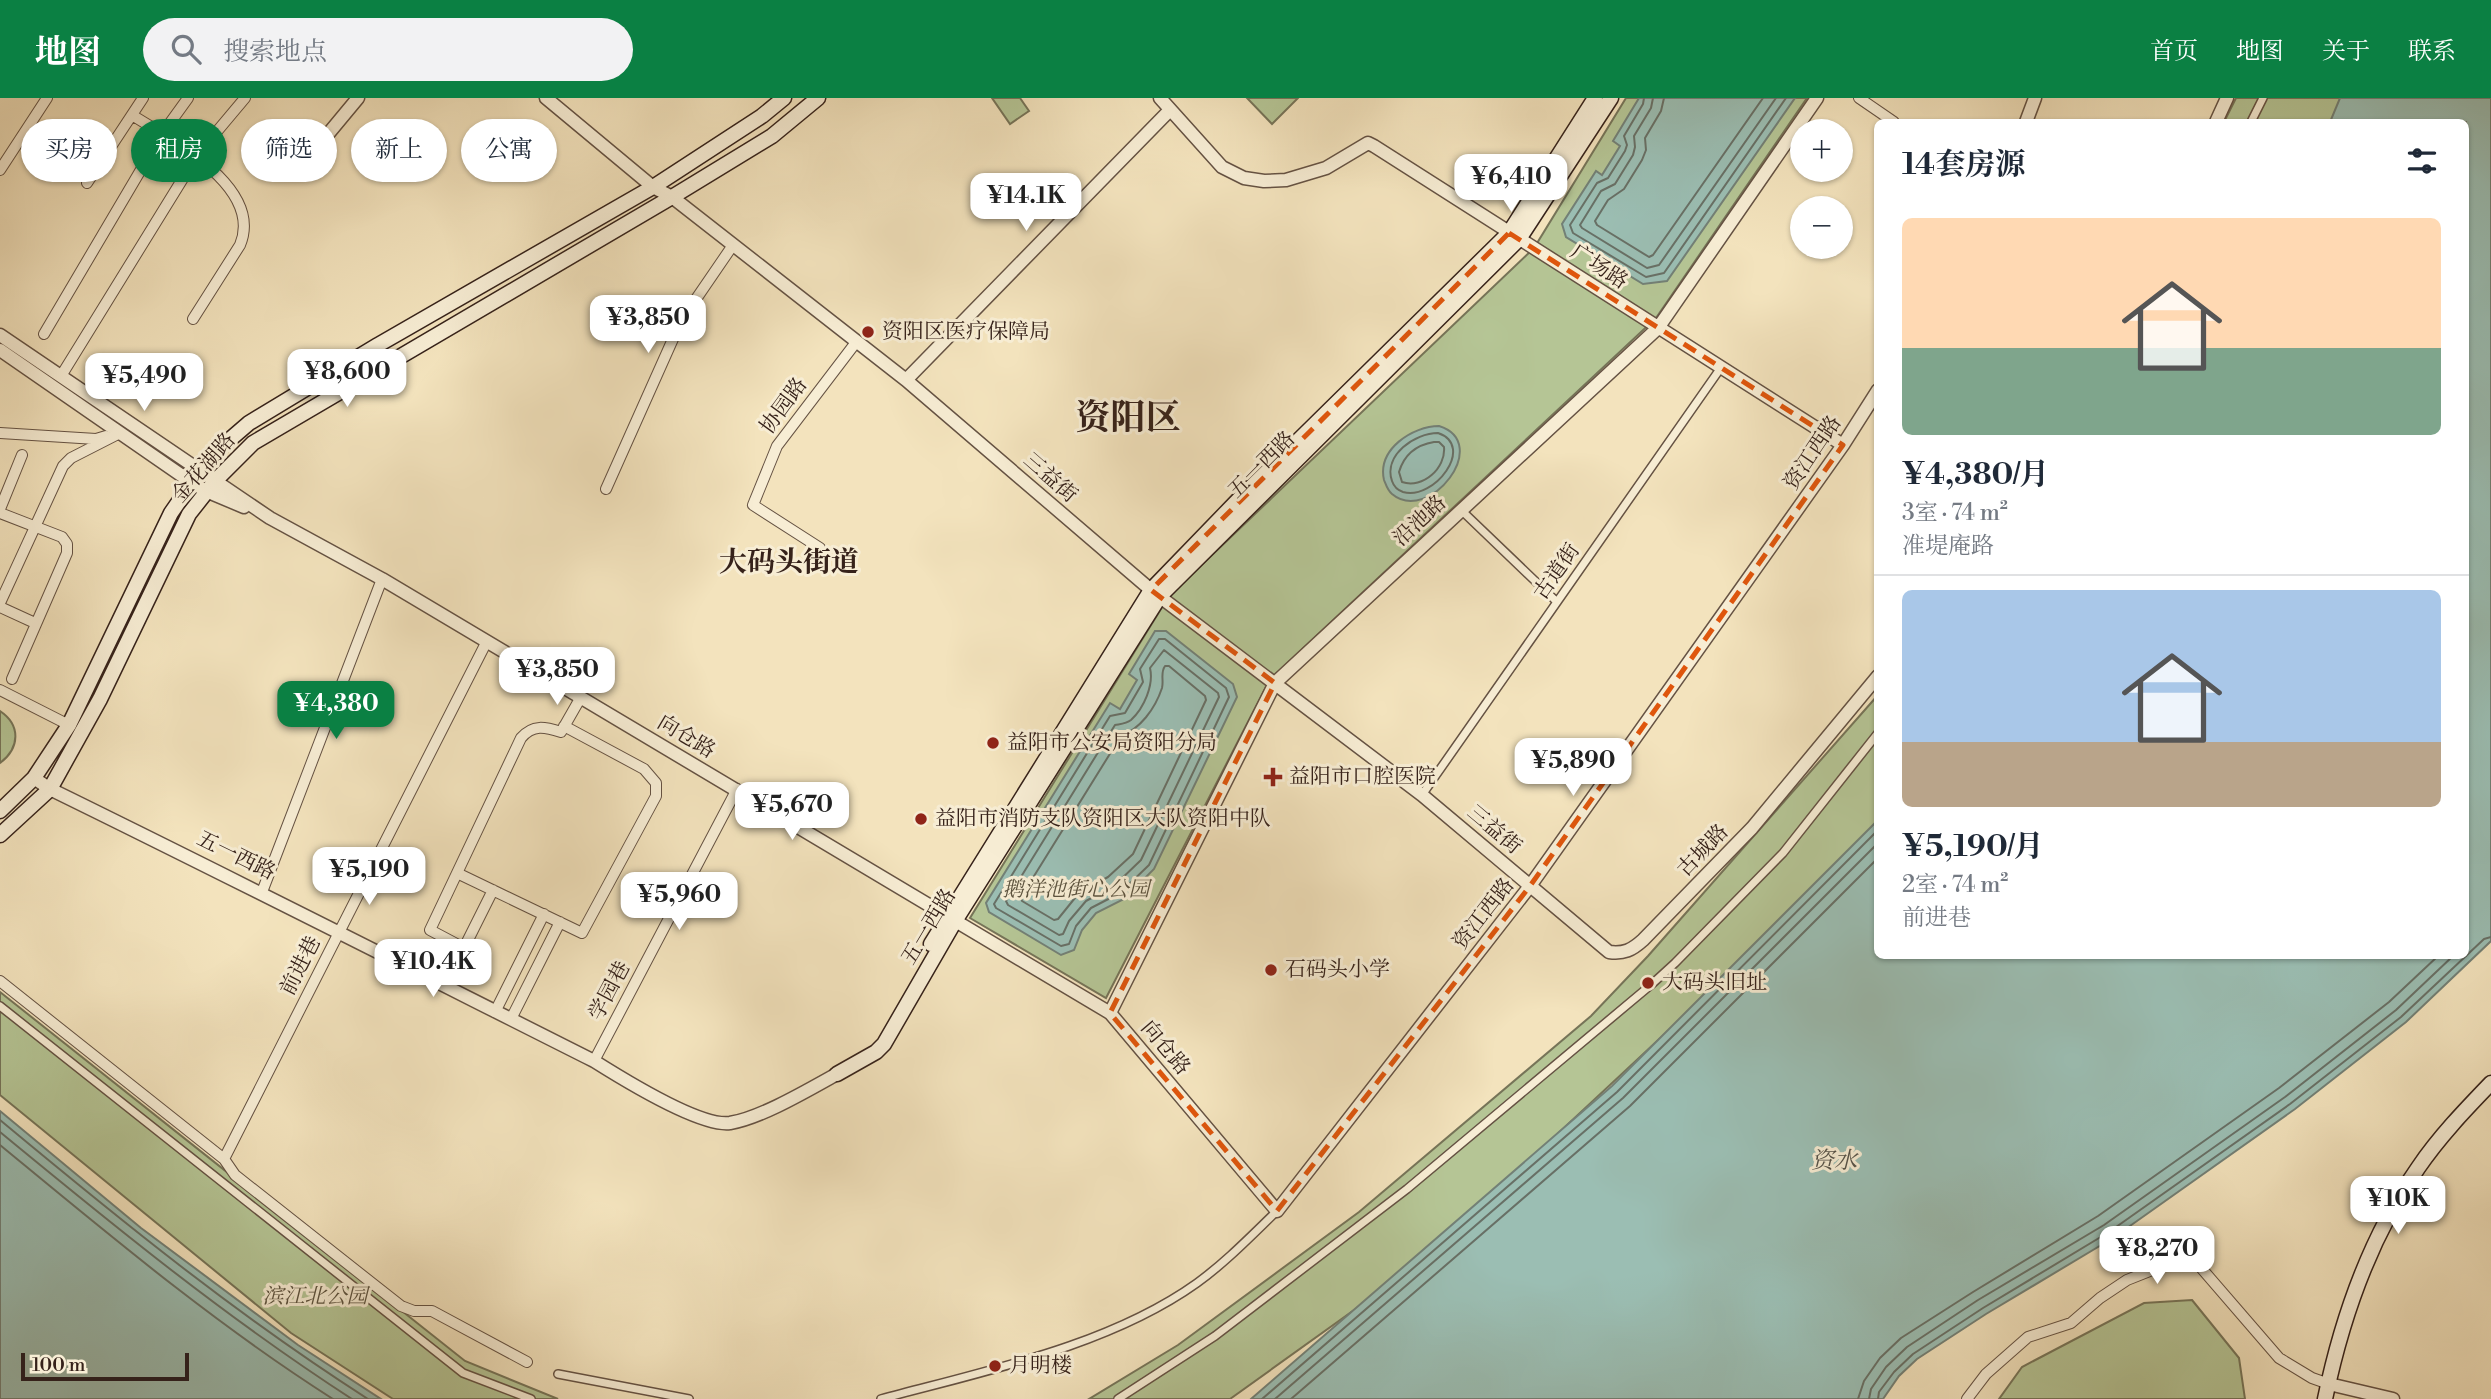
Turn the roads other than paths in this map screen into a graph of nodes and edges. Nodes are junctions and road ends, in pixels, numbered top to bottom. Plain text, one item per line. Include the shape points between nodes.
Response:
1 (47, 98) edge
2 (143, 98) edge
3 (188, 98) edge
4 (245, 98) edge
5 (358, 98) edge
6 (545, 98) edge
7 (784, 98) edge
8 (818, 98) edge
9 (1160, 98) edge
10 (1595, 98) edge
11 (1611, 98) edge
12 (1817, 98) edge
13 (1859, 98) edge
14 (2035, 98) edge
15 (2227, 98) edge
16 (2263, 98) edge
17 (1170, 110) junction
18 (132, 115) junction
19 (138, 119) edge
20 (173, 119) edge
21 (1890, 119) edge
22 (2027, 119) edge
23 (2217, 119) edge
24 (2252, 119) edge
25 (227, 120) edge
26 (337, 123) edge
27 (0, 170) edge
28 (134, 182) edge
29 (181, 182) edge
30 (224, 182) edge
31 (87, 183) dead end
32 (653, 187) junction
33 (672, 197) junction
34 (1514, 236) junction
35 (733, 245) junction
36 (193, 319) dead end
37 (1658, 328) junction
38 (44, 334) dead end
39 (0, 335) edge
40 (857, 341) junction
41 (0, 350) edge
42 (1720, 369) junction
43 (61, 376) junction
44 (906, 380) junction
45 (1874, 396) edge
46 (0, 433) edge
47 (120, 433) junction
48 (1843, 445) junction
49 (22, 455) dead end
50 (195, 476) junction
51 (211, 486) junction
52 (606, 489) dead end
53 (1460, 509) junction
54 (0, 511) edge
55 (36, 525) junction
56 (820, 548) dead end
57 (382, 579) junction
58 (1155, 593) junction
59 (1557, 602) junction
60 (0, 605) edge
61 (35, 623) junction
62 (487, 641) junction
63 (12, 680) dead end
64 (1874, 681) edge
65 (1275, 683) junction
66 (0, 690) edge
67 (581, 697) junction
68 (69, 725) junction
69 (564, 726) junction
70 (1874, 738) edge
71 (34, 778) junction
72 (50, 789) junction
73 (737, 789) junction
74 (1422, 795) junction
75 (0, 811) edge
76 (0, 835) edge
77 (457, 873) junction
78 (1530, 886) junction
79 (493, 890) junction
80 (262, 892) junction
81 (544, 914) junction
82 (951, 919) junction
83 (560, 922) junction
84 (339, 933) junction
85 (0, 981) edge
86 (0, 1006) edge
87 (495, 1012) junction
88 (1110, 1013) junction
89 (511, 1019) junction
90 (594, 1061) junction
91 (837, 1074) joint
92 (2491, 1083) edge
93 (224, 1159) junction
94 (1277, 1211) junction
95 (527, 1362) dead end
96 (558, 1374) dead end
97 (2329, 1384) junction
98 (531, 1399) edge
99 (689, 1399) edge
100 (881, 1399) edge
101 (1118, 1399) edge
102 (1967, 1399) edge
103 (2325, 1399) edge
104 (2393, 1399) edge

1 - 27 street
2 - 18 street
3 - 20 street
4 - 25 street
5 - 26 street
6 - 32 street, 三益街
7 - 32 main road
8 - 33 main road, 金花湖路 via 772,136
9 - 17 street, 广场路
10 - 34 main road
11 - 34 main road, 五一西路
12 - 37 street, 沿池路
13 - 21 street
14 - 22 street
15 - 23 street
16 - 24 street
17 - 34 street, 广场路 via 1222,167 1244,178 1286,180 1326,168 1368,144
17 - 44 street
18 - 19 street
18 - 31 street
28 - 38 street
29 - 43 street
30 - 36 street via 239,206 245,233
32 - 33 street, 三益街
32 - 50 main road via 249,423
33 - 35 street, 三益街
33 - 51 main road, 金花湖路 via 253,443
34 - 37 street, 广场路
34 - 58 main road, 五一西路
35 - 40 street, 三益街
35 - 52 street via 681,321
37 - 42 street, 广场路
37 - 53 street, 沿池路
39 - 43 street, 向仓路
40 - 44 street, 三益街
40 - 56 street, 协园路 via 777,446 753,505
41 - 47 street, 向仓路
42 - 48 street, 广场路
42 - 59 street, 古道街
43 - 50 street, 向仓路
44 - 58 street, 三益街
45 - 48 street, 资江西路
46 - 47 street via 96,439
47 - 50 street, 向仓路
47 - 55 street via 63,466
48 - 78 street, 资江西路
49 - 54 street
50 - 51 street, 向仓路
50 - 68 main road via 171,513
51 - 57 street, 向仓路
51 - 72 main road, 金花湖路 via 189,514 100,699
53 - 59 street
53 - 65 street, 沿池路
54 - 55 street
55 - 60 street
55 - 61 street via 62,537 67,553
57 - 62 street, 向仓路
57 - 80 street
58 - 65 street, 三益街
58 - 82 main road, 五一西路
59 - 74 street, 古道街
60 - 61 street
61 - 63 street
62 - 67 street, 向仓路
62 - 84 street, 前进巷
64 - 78 street, 古城路 via 1752,828 1633,949 1609,952
65 - 74 street, 三益街
65 - 88 street, 沿池路
66 - 68 street
67 - 69 street
67 - 73 street, 向仓路
68 - 71 main road
69 - 77 street via 561,732 534,728 521,738
69 - 83 street via 644,769 656,783 656,796 582,933
70 - 101 street via 1783,853 1667,970 1407,1189 1215,1336
71 - 72 street, 五一西路
71 - 75 main road
72 - 76 main road, 金花湖路
72 - 80 street, 五一西路
73 - 82 street, 向仓路
73 - 90 street, 学园巷
74 - 78 street, 三益街
77 - 79 street
77 - 79 street via 430,929 464,948
78 - 94 street, 资江西路
79 - 81 street
80 - 84 street, 五一西路
81 - 83 street
81 - 87 street
82 - 88 street, 向仓路
82 - 91 main road, 五一西路 via 884,1044
83 - 89 street
84 - 87 street, 五一西路
84 - 93 street, 前进巷
85 - 93 street
86 - 98 street via 463,1373
87 - 89 street, 五一西路
88 - 94 street, 向仓路
89 - 90 street, 五一西路
90 - 91 street, 五一西路 via 685,1111 727,1124 749,1118
92 - 97 main road via 2448,1128 2392,1208 2346,1314
93 - 95 street via 235,1175 401,1306 432,1311
94 - 100 street via 1198,1282 1111,1330
96 - 99 street
97 - 102 street via 2279,1358 2190,1255 2127,1280 2071,1323 2028,1337 1986,1374
97 - 103 main road
97 - 104 street

